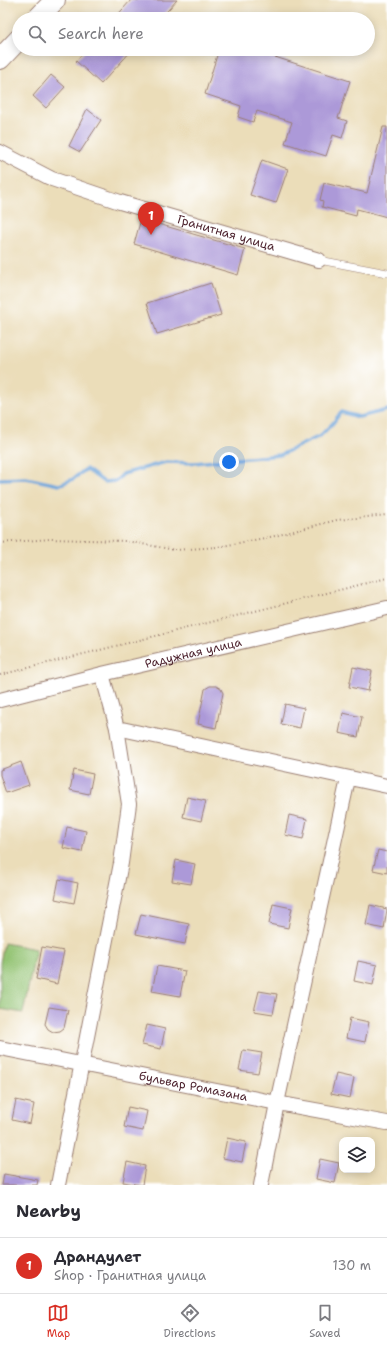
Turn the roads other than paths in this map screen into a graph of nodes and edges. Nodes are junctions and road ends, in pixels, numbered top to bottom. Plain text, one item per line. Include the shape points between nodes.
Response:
1 (55, 0) edge
2 (44, 12) edge
3 (12, 46) edge
4 (0, 59) edge
5 (0, 152) edge
6 (319, 260) joint
7 (387, 273) edge
8 (387, 608) edge
9 (102, 674) junction
10 (0, 700) edge
11 (117, 728) junction
12 (348, 778) junction
13 (387, 786) edge
14 (0, 1048) edge
15 (83, 1064) junction
16 (277, 1104) junction
17 (387, 1123) edge
18 (58, 1185) edge
19 (261, 1185) edge

1 - 2 main road
3 - 4 main road
5 - 6 street, Гранитная улица via 52,179 120,202
6 - 7 lane
8 - 9 street, Радужная улица
9 - 10 street, Радужная улица
9 - 11 street
11 - 12 street
11 - 15 street via 129,804
12 - 13 street
12 - 16 street
14 - 15 street, бульвар Ромазана
15 - 16 street, бульвар Ромазана
15 - 18 street
16 - 17 street, бульвар Ромазана
16 - 19 street

